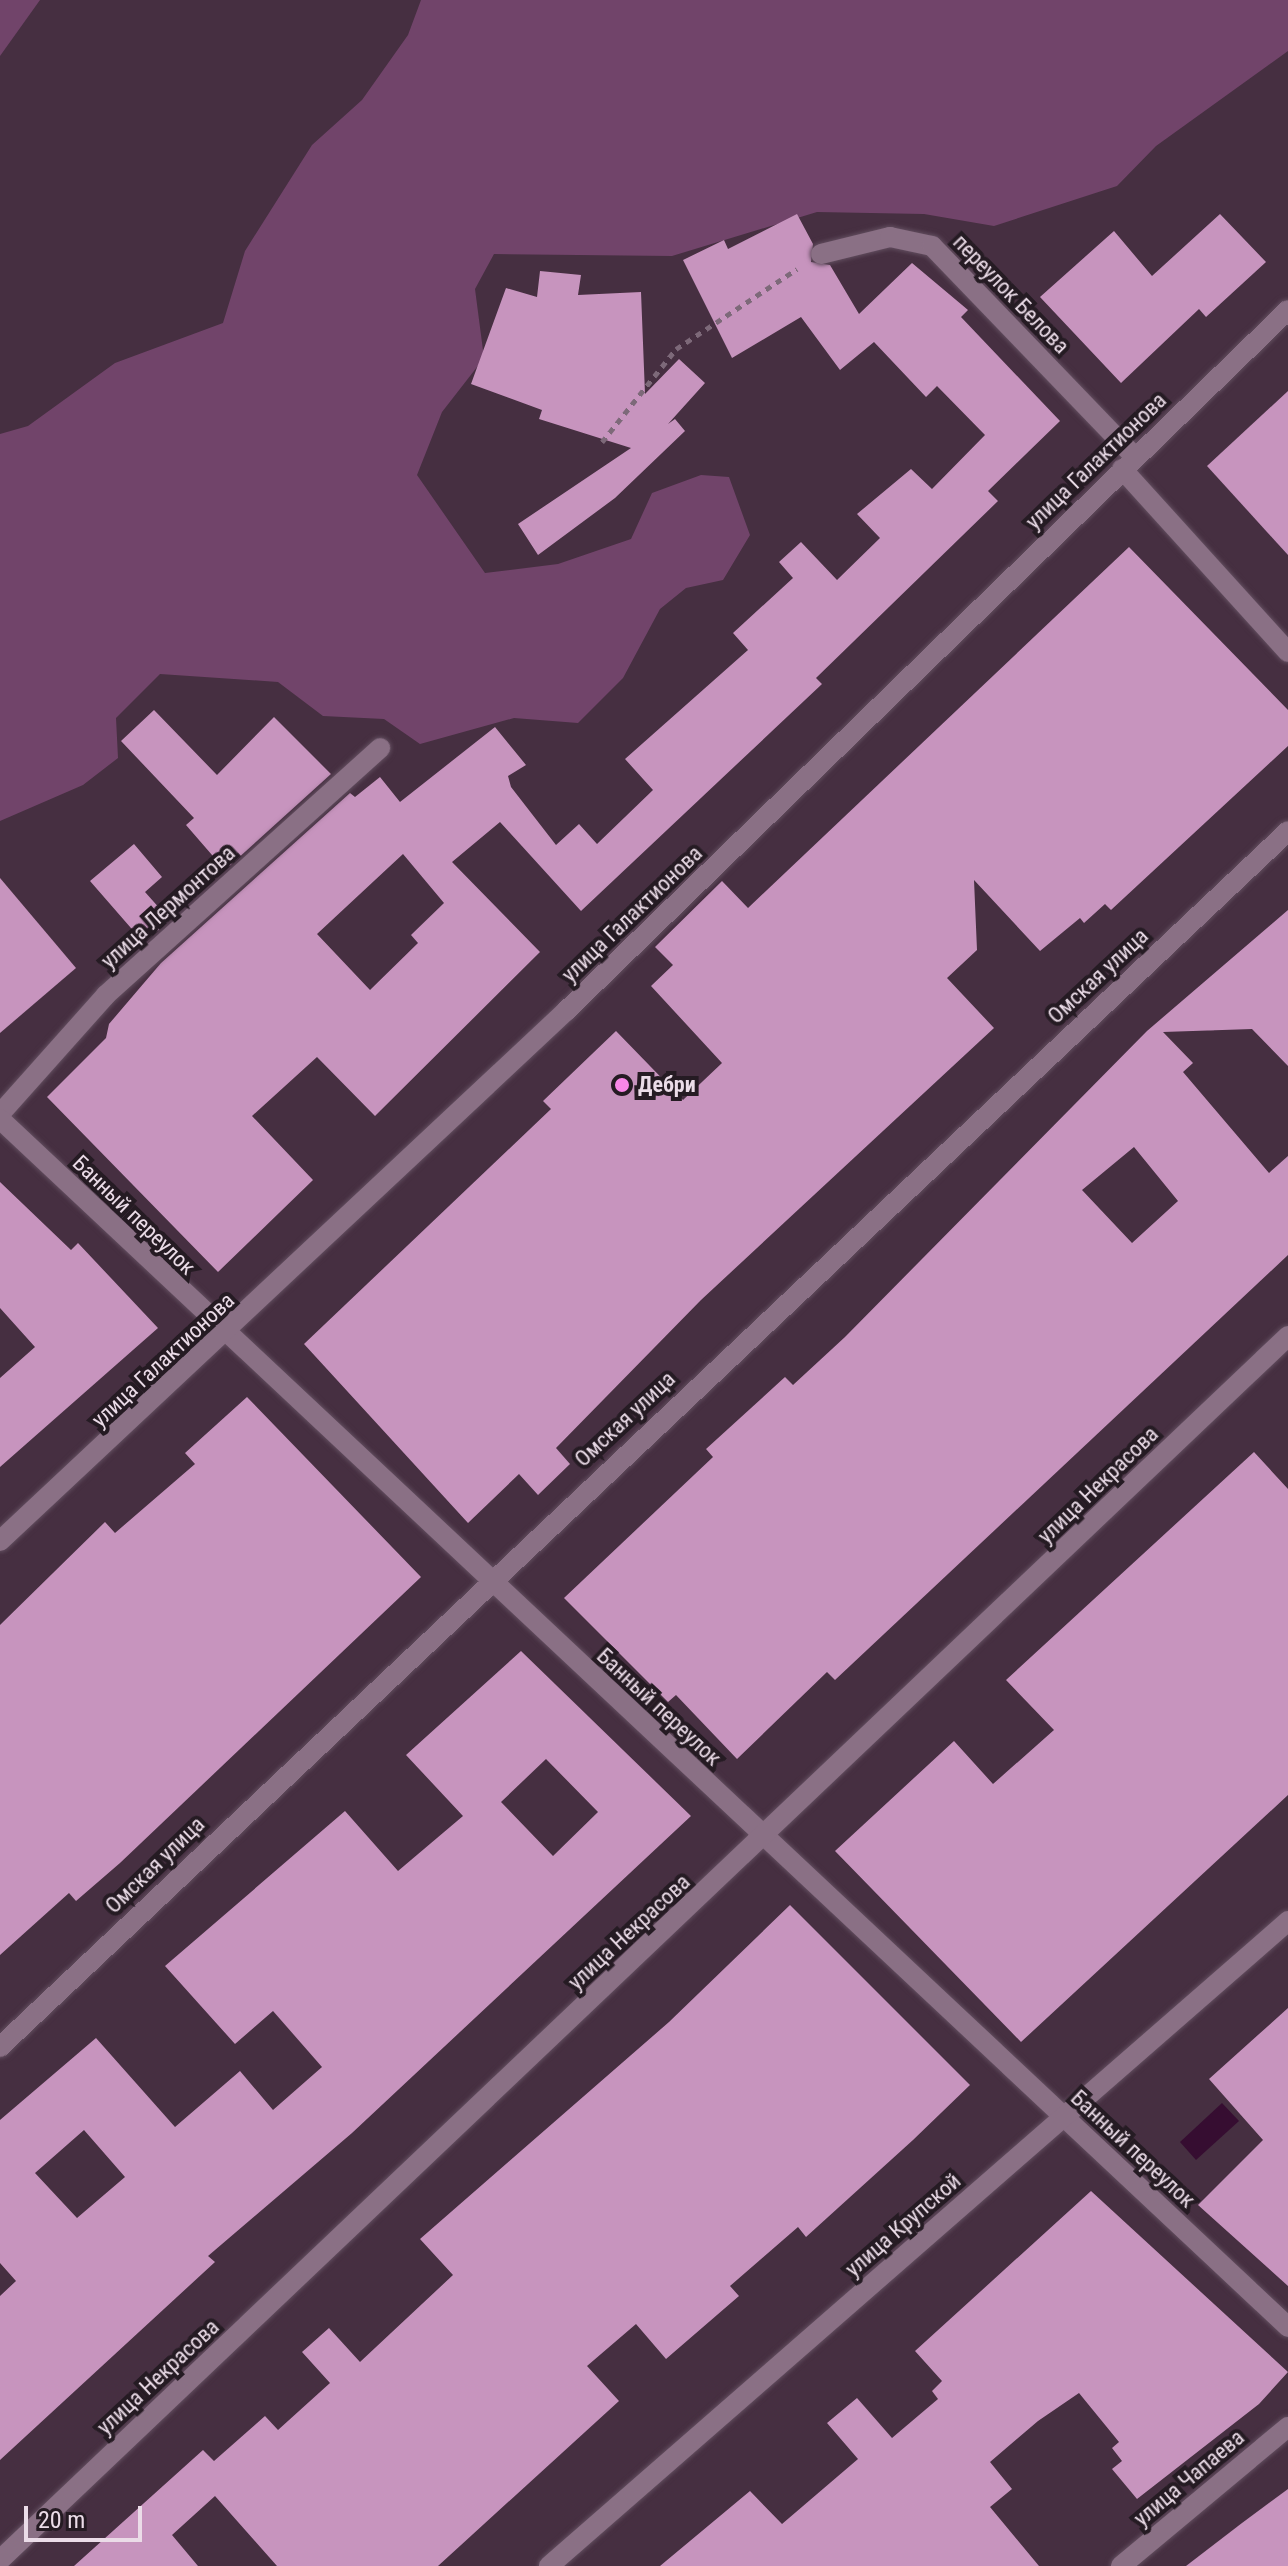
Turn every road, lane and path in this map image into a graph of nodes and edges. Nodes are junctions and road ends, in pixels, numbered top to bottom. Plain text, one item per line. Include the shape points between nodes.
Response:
1 (821, 254) joint
2 (1288, 310) edge
3 (602, 442) dead end
4 (1129, 463) junction
5 (1288, 652) edge
6 (380, 748) dead end
7 (1288, 831) edge
8 (0, 1117) edge
9 (226, 1336) junction
10 (1288, 1336) edge
11 (0, 1541) edge
12 (488, 1581) junction
13 (764, 1838) junction
14 (1288, 1921) edge
15 (0, 2047) edge
16 (1064, 2117) junction
17 (1288, 2327) edge
18 (1288, 2427) edge
19 (0, 2560) edge
20 (549, 2566) edge
21 (1121, 2566) edge

1 - 3 path via 676,349
1 - 4 street, переулок Белова via 890,237 932,246
2 - 4 street, улица Галактионова
4 - 5 street, переулок Белова
4 - 9 street, улица Галактионова
6 - 8 street, улица Лермонтова via 106,995
7 - 12 street, Омская улица
8 - 9 street, Банный переулок
9 - 11 street, улица Галактионова
9 - 12 street, Банный переулок
10 - 13 street, улица Некрасова
12 - 13 street, Банный переулок
12 - 15 street, Омская улица
13 - 16 street, Банный переулок
13 - 19 street, улица Некрасова
14 - 16 street, улица Крупской
16 - 17 street, Банный переулок
16 - 20 street, улица Крупской
18 - 21 street, улица Чапаева

